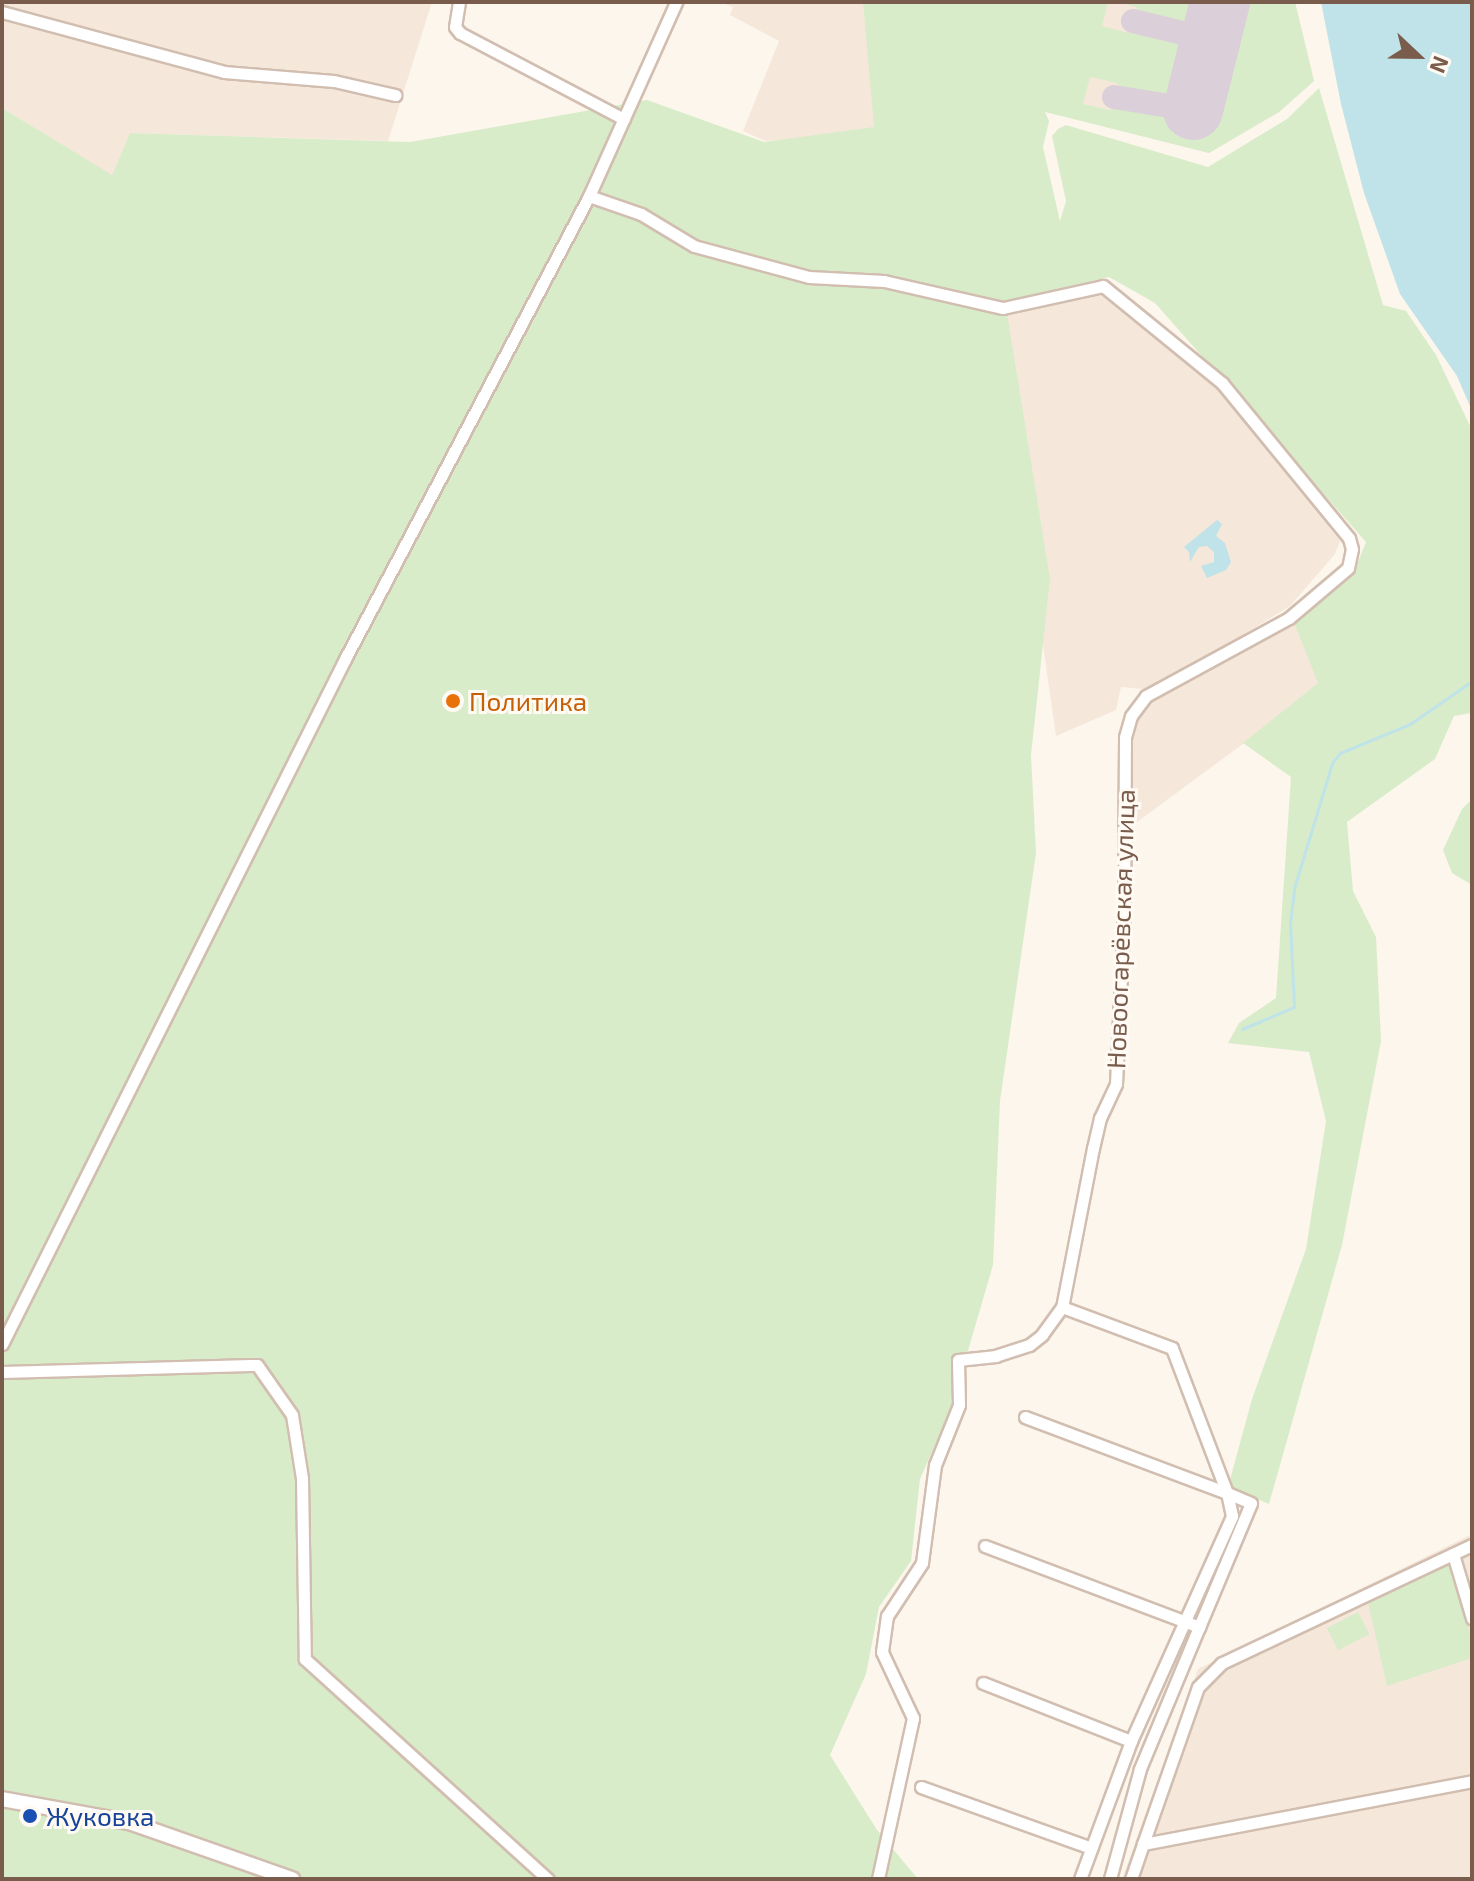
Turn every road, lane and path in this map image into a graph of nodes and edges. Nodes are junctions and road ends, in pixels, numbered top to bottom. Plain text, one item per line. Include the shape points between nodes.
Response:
1 (459, 2) edge
2 (676, 2) edge
3 (2, 12) edge
4 (395, 95) dead end
5 (624, 119) junction
6 (589, 196) junction
7 (1062, 1307) junction
8 (2, 1344) edge
9 (2, 1372) edge
10 (1025, 1417) dead end
11 (1227, 1493) junction
12 (1472, 1545) edge
13 (985, 1546) dead end
14 (1453, 1554) junction
15 (1472, 1618) edge
16 (1185, 1623) junction
17 (1199, 1627) junction
18 (983, 1683) dead end
19 (1131, 1741) junction
20 (1472, 1781) edge
21 (921, 1787) dead end
22 (2, 1799) edge
23 (1143, 1844) junction
24 (1091, 1848) junction
25 (292, 1879) edge
26 (548, 1879) edge
27 (878, 1879) edge
28 (1080, 1879) edge
29 (1110, 1879) edge
30 (1131, 1879) edge

1 - 5 street via 455,27 460,33
2 - 5 street
3 - 4 street via 224,72 334,81
5 - 6 street
6 - 7 street, Новоогарёвская улица via 641,214 694,246 809,277 884,281 1003,308 1103,286 1222,383 1349,538 1348,568 1289,618 1146,696 1131,716 1125,737 1116,1084 1100,1118
6 - 8 street via 345,659
7 - 11 street via 1172,1348
7 - 27 street, Новоогарёвская улица via 1029,1345 958,1360 959,1405 935,1465 922,1563 887,1616 882,1652 913,1718
9 - 26 street via 257,1365 292,1415 302,1478 305,1659
10 - 11 street
11 - 16 street via 1232,1516
11 - 17 street via 1251,1503
12 - 14 street
13 - 16 street
14 - 15 street
14 - 23 street via 1222,1663 1198,1687
16 - 17 street
16 - 19 street
17 - 29 street via 1140,1769
18 - 19 street
19 - 24 street
20 - 23 street
21 - 24 street
22 - 25 main road via 129,1822
23 - 30 street
24 - 28 street

